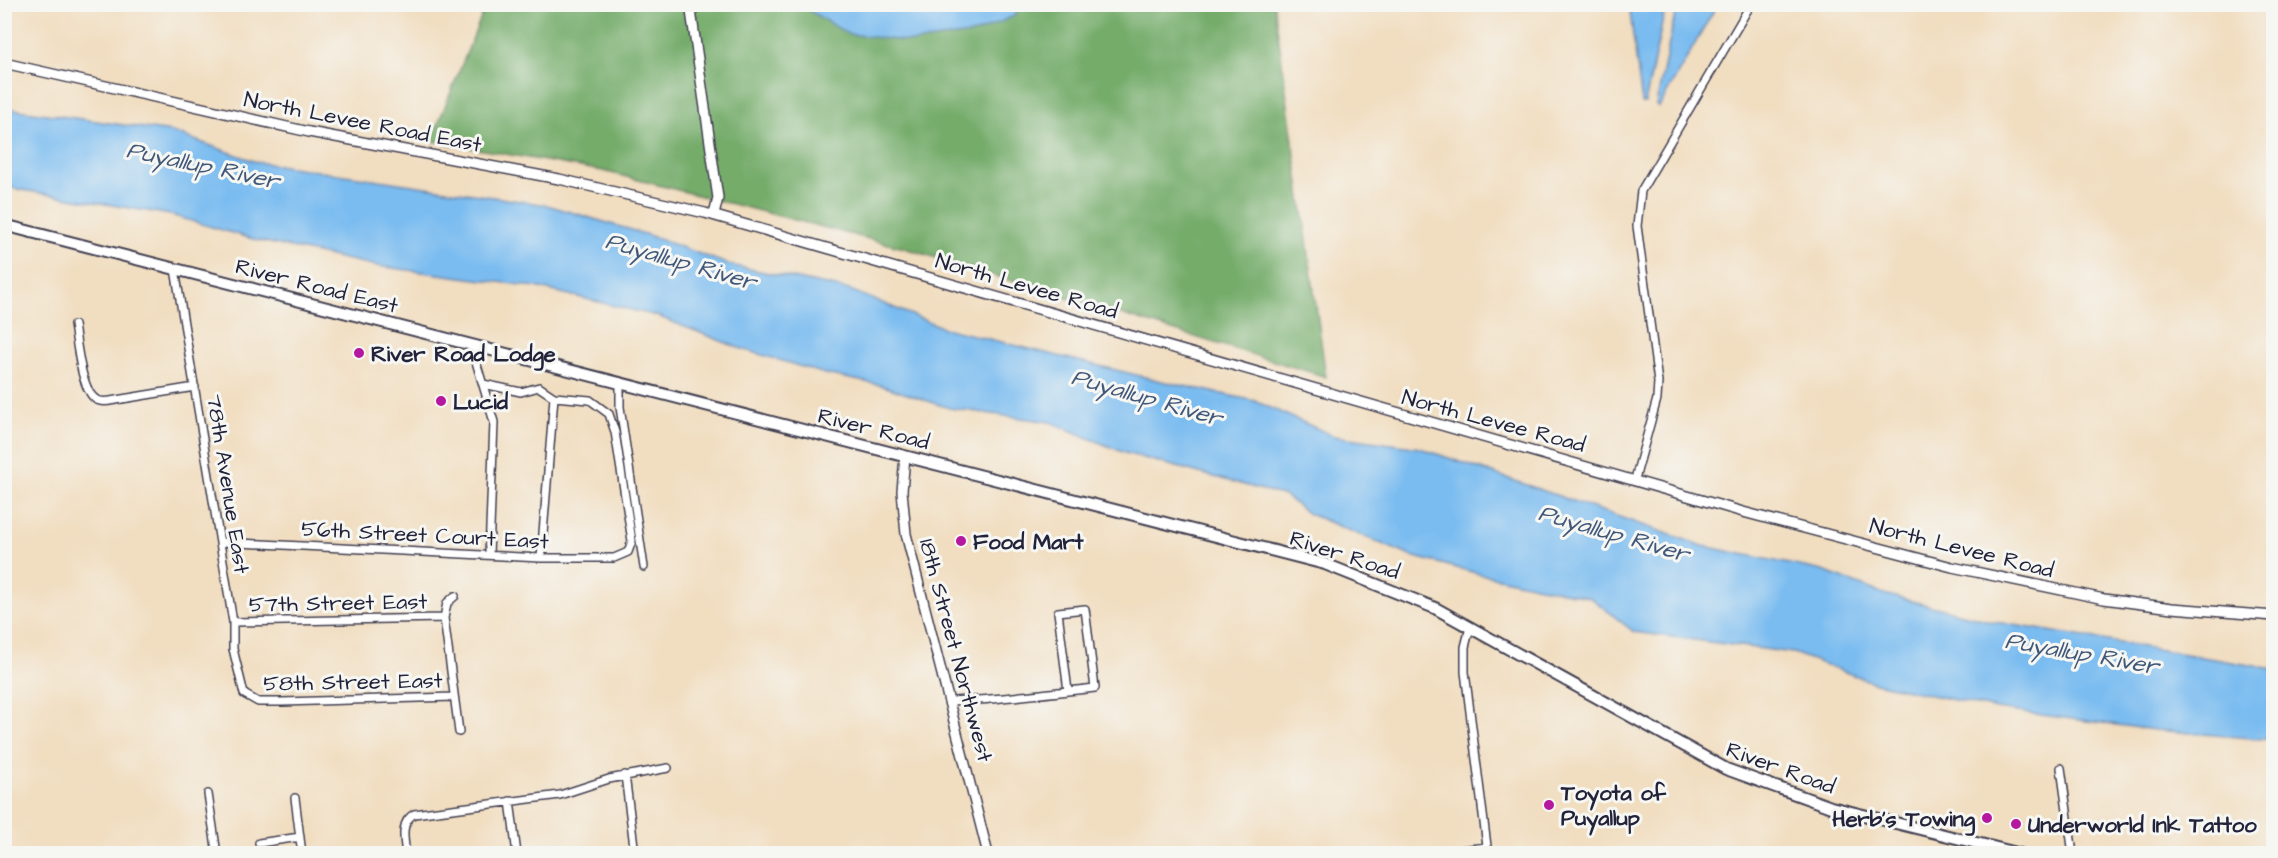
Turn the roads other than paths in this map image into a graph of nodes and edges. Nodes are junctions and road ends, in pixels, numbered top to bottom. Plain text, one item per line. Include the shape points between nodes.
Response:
1 (690, 4) edge
2 (1751, 4) edge
3 (4, 63) edge
4 (714, 215) junction
5 (4, 225) edge
6 (175, 269) junction
7 (74, 325) dead end
8 (471, 345) junction
9 (620, 382) junction
10 (483, 384) junction
11 (195, 387) junction
12 (554, 397) junction
13 (905, 456) junction
14 (1635, 479) junction
15 (220, 542) junction
16 (489, 554) junction
17 (541, 558) junction
18 (644, 567) dead end
19 (455, 597) dead end
20 (2274, 616) edge
21 (444, 618) junction
22 (233, 622) junction
23 (1470, 627) junction
24 (1068, 691) junction
25 (454, 697) junction
26 (252, 700) joint
27 (948, 702) junction
28 (459, 732) dead end
29 (668, 768) dead end
30 (2061, 768) dead end
31 (625, 775) junction
32 (208, 794) dead end
33 (295, 798) dead end
34 (510, 801) junction
35 (300, 837) junction
36 (259, 843) dead end
37 (1488, 850) edge
38 (217, 854) edge
39 (302, 854) edge
40 (406, 854) edge
41 (517, 854) edge
42 (635, 854) edge
43 (988, 854) edge
44 (1427, 854) edge
45 (2021, 854) edge
46 (2073, 854) edge

1 - 4 street via 718,198
2 - 14 street via 1641,191 1637,226 1658,382
3 - 4 street, North Levee Road East via 309,132 559,179
4 - 14 street, North Levee Road
5 - 6 main road, River Road East
6 - 8 main road, River Road East
6 - 11 street, 78th Avenue East
7 - 11 street via 92,397 103,402
8 - 9 main road, River Road East
8 - 10 street
9 - 13 main road, River Road
9 - 18 street via 620,407
10 - 12 street via 521,392 539,387
10 - 16 street via 494,422
11 - 15 street, 78th Avenue East
12 - 17 street
12 - 17 street, 56th Street Court East via 590,400 609,414 632,541 628,552 614,558
13 - 23 main road, River Road via 1325,564 1405,594
13 - 27 street, 18th Street Northwest via 902,491 906,534
14 - 20 street, North Levee Road via 1754,515 2054,590 2163,607
15 - 16 street, 56th Street Court East
15 - 22 street, 78th Avenue East
16 - 17 street, 56th Street Court East
19 - 21 street via 447,603
21 - 22 street, 57th Street East
21 - 25 street
22 - 26 street, 78th Avenue East via 240,686
23 - 37 street via 1464,657
23 - 45 main road, River Road via 1726,769 1831,807
24 - 24 street via 1058,612 1085,609 1095,688
24 - 27 street
25 - 26 street, 58th Street East
25 - 28 street
27 - 43 street, 18th Street Northwest
29 - 31 street
30 - 46 street
31 - 34 street via 560,795
31 - 42 street
32 - 38 street
33 - 35 street
34 - 40 street via 421,812 407,819
34 - 41 street
35 - 36 street
35 - 39 street
37 - 44 street

